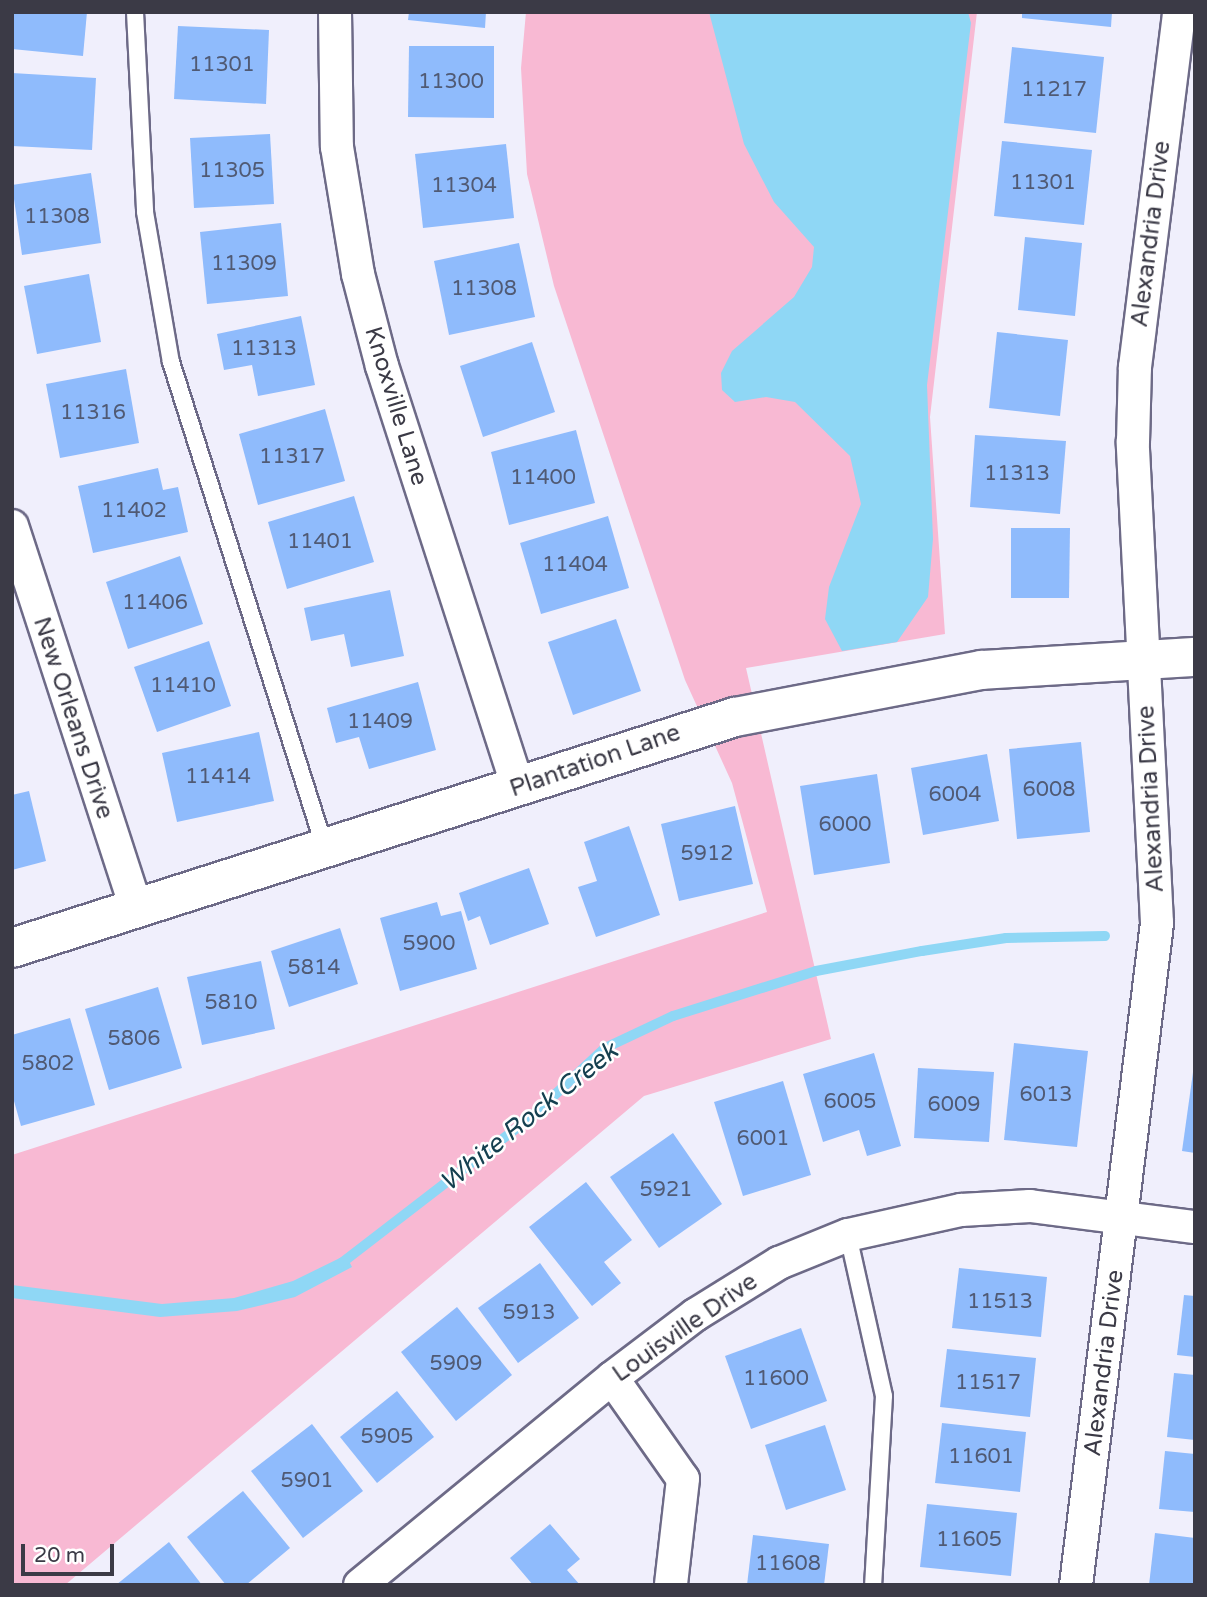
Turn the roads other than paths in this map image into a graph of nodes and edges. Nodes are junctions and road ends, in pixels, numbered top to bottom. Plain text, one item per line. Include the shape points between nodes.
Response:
1 (135, 12) edge
2 (335, 12) edge
3 (1179, 12) edge
4 (12, 526) edge
5 (1195, 657) edge
6 (1143, 659) junction
7 (518, 788) junction
8 (326, 851) junction
9 (136, 908) junction
10 (12, 948) edge
11 (1121, 1219) junction
12 (1195, 1227) edge
13 (848, 1235) junction
14 (612, 1378) junction
15 (360, 1585) edge
16 (671, 1585) edge
17 (873, 1585) edge
18 (1076, 1585) edge

1 - 8 lane via 145,212 171,362
2 - 7 street, Knoxville Lane via 337,147 358,274
3 - 6 street, Alexandria Drive via 1135,367
4 - 9 street, New Orleans Drive
5 - 6 street, Plantation Lane
6 - 7 street, Plantation Lane via 982,670 797,703 661,736
6 - 11 street, Alexandria Drive via 1157,923
7 - 8 street, Plantation Lane
8 - 9 street, Plantation Lane
9 - 10 street, Plantation Lane
11 - 12 street, Louisville Drive
11 - 13 street, Louisville Drive via 1030,1206 961,1210
11 - 18 street, Alexandria Drive
13 - 14 street, Louisville Drive via 736,1288
13 - 17 lane via 884,1396
14 - 15 street, Louisville Drive
14 - 16 street via 682,1479

